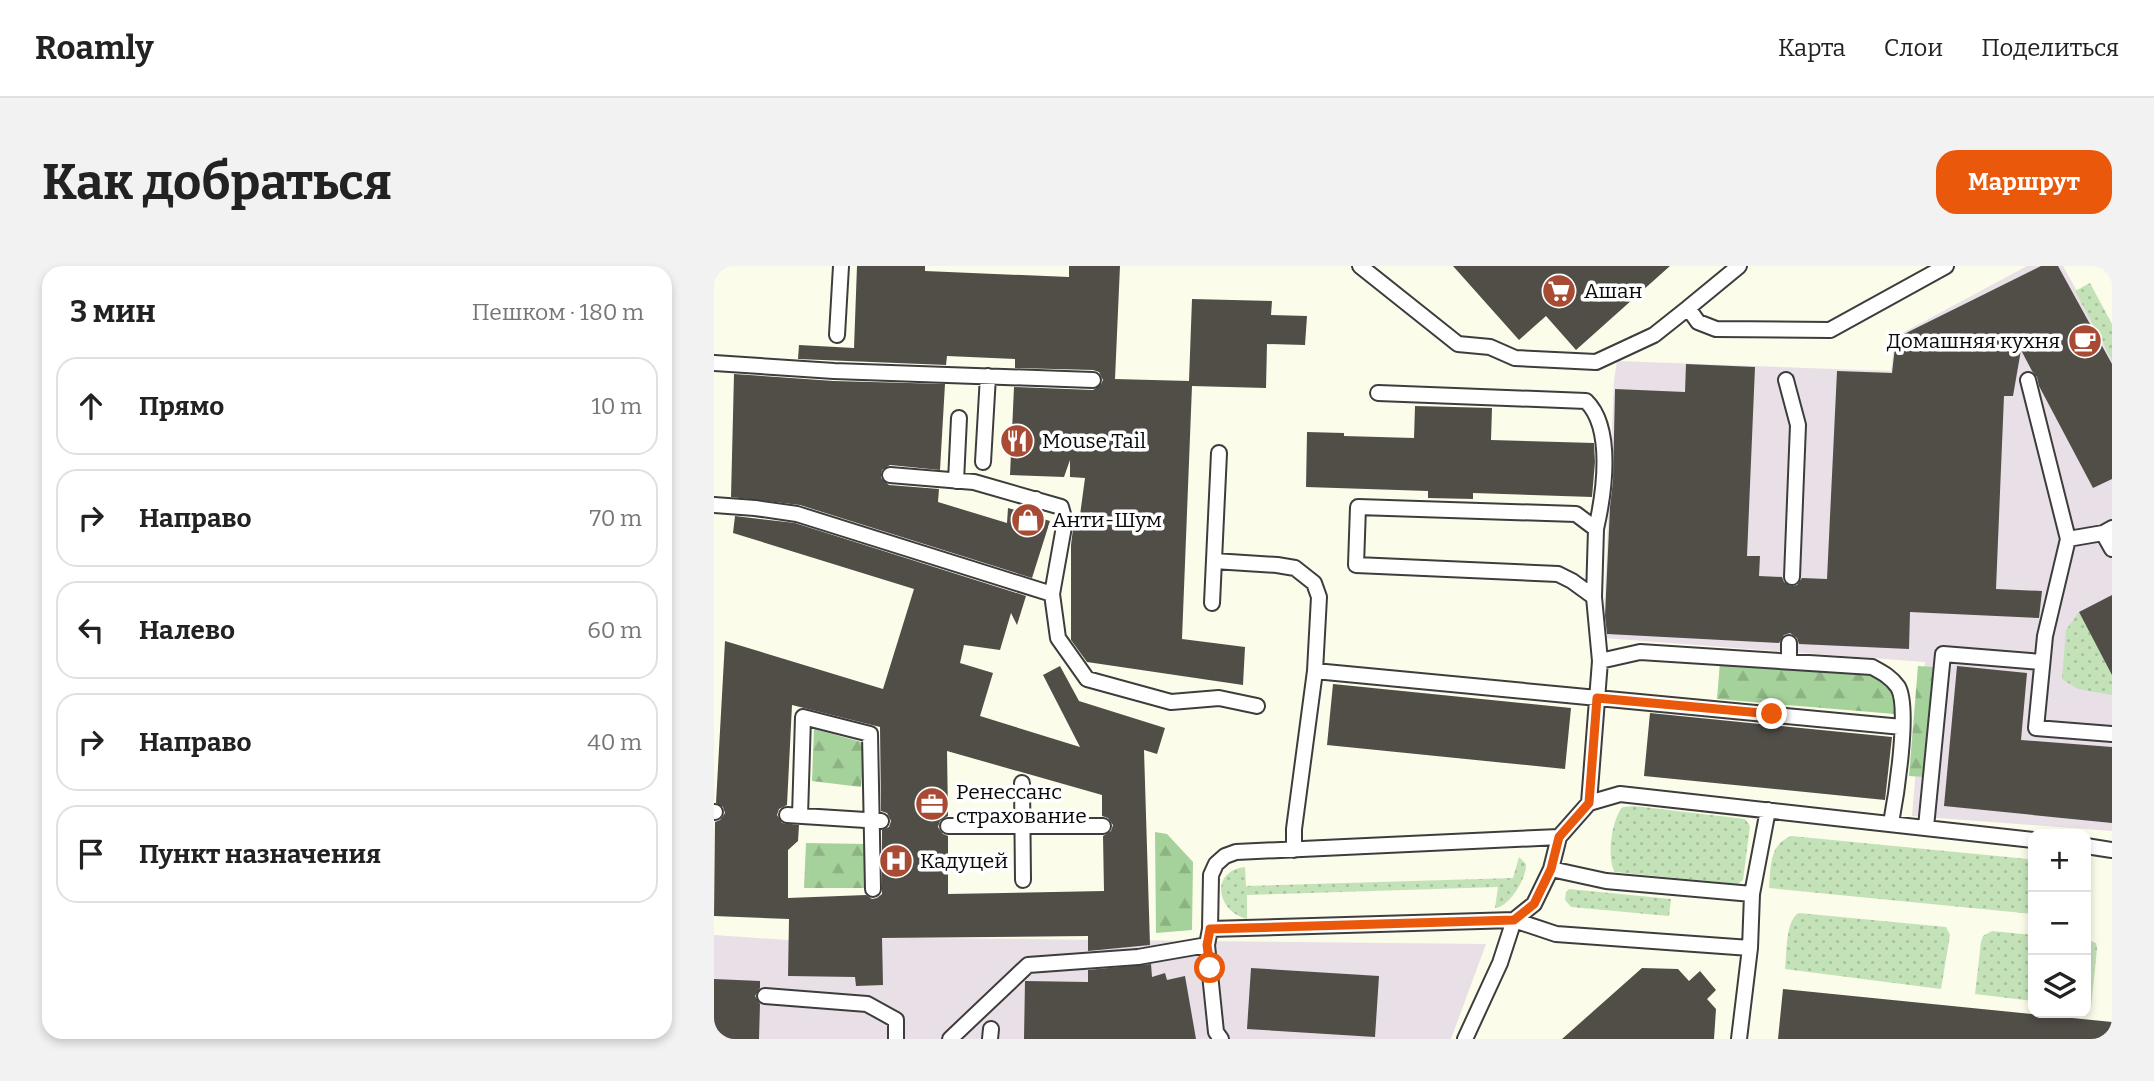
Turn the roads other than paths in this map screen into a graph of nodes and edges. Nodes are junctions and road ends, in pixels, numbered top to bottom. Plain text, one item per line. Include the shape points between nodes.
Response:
1 (841, 266) edge
2 (1360, 266) edge
3 (1738, 266) edge
4 (1946, 266) edge
5 (1688, 308) junction
6 (838, 335) dead end
7 (714, 363) edge
8 (988, 376) junction
9 (1093, 380) dead end
10 (1786, 380) dead end
11 (2028, 380) dead end
12 (1378, 393) dead end
13 (959, 418) dead end
14 (1219, 453) dead end
15 (983, 462) dead end
16 (890, 475) dead end
17 (956, 481) junction
18 (1036, 499) junction
19 (714, 505) edge
20 (1031, 515) dead end
21 (1596, 529) junction
22 (2107, 530) edge
23 (2068, 539) junction
24 (2112, 549) edge
25 (1214, 561) junction
26 (1792, 578) dead end
27 (1052, 594) junction
28 (1594, 597) junction
29 (1212, 603) dead end
30 (1789, 643) dead end
31 (1600, 661) junction
32 (1789, 662) junction
33 (2042, 662) junction
34 (1315, 671) junction
35 (1597, 698) junction
36 (1257, 706) dead end
37 (1902, 727) junction
38 (2112, 734) edge
39 (1022, 783) dead end
40 (1589, 803) junction
41 (1768, 810) junction
42 (876, 821) junction
43 (1891, 823) junction
44 (948, 826) dead end
45 (1022, 826) junction
46 (1103, 826) dead end
47 (1926, 827) junction
48 (1559, 837) junction
49 (2028, 839) edge
50 (2091, 847) edge
51 (2112, 849) edge
52 (1294, 850) junction
53 (1551, 869) junction
54 (1023, 880) dead end
55 (873, 889) dead end
56 (1752, 894) junction
57 (1514, 920) junction
58 (1210, 929) junction
59 (1207, 945) junction
60 (1750, 948) junction
61 (765, 996) dead end
62 (896, 1039) edge
63 (950, 1039) edge
64 (1221, 1039) edge
65 (1465, 1039) edge
66 (1739, 1039) edge

1 - 6 lane
2 - 5 lane via 1458,344 1490,347 1515,358 1595,362 1654,335
3 - 5 lane
4 - 5 lane via 1830,330 1716,329 1698,322
7 - 8 lane
8 - 9 lane
8 - 15 lane
10 - 26 lane via 1798,425
11 - 23 lane
12 - 21 lane via 1586,401 1599,420 1604,439 1602,502
13 - 17 lane
14 - 25 lane
16 - 17 lane
17 - 18 lane
18 - 20 lane
18 - 27 lane via 1060,507 1065,521
19 - 27 lane via 797,514
21 - 28 lane
21 - 28 lane via 1576,514 1358,507 1356,565 1558,574
22 - 23 lane
22 - 24 lane
23 - 33 lane
25 - 29 lane
25 - 34 lane via 1295,568 1314,583 1319,597
27 - 36 lane via 1058,638 1087,679 1171,702 1219,698
28 - 31 lane
30 - 32 lane
31 - 32 lane via 1640,652
31 - 35 lane
32 - 37 lane via 1872,667 1888,675 1899,689
33 - 38 lane via 2036,728
33 - 47 lane via 1943,654
34 - 35 lane
34 - 52 lane
35 - 37 lane
35 - 40 lane
37 - 43 lane
39 - 45 lane
40 - 41 lane via 1619,794
40 - 48 lane
41 - 43 lane
41 - 56 lane
42 - 42 lane via 793,816 803,717 870,734
42 - 55 lane
43 - 47 lane
44 - 45 lane
45 - 46 lane
45 - 54 lane
47 - 49 lane
48 - 52 lane
48 - 53 lane
50 - 51 lane
52 - 58 lane via 1236,852 1216,864 1210,884
53 - 56 lane via 1606,881
53 - 57 lane via 1534,904
56 - 60 lane
57 - 58 lane
57 - 60 lane via 1556,934
57 - 65 lane
58 - 59 lane
59 - 63 lane via 1138,957 1028,965
59 - 64 lane via 1216,1032
60 - 66 lane
61 - 62 lane via 867,1003 896,1020

